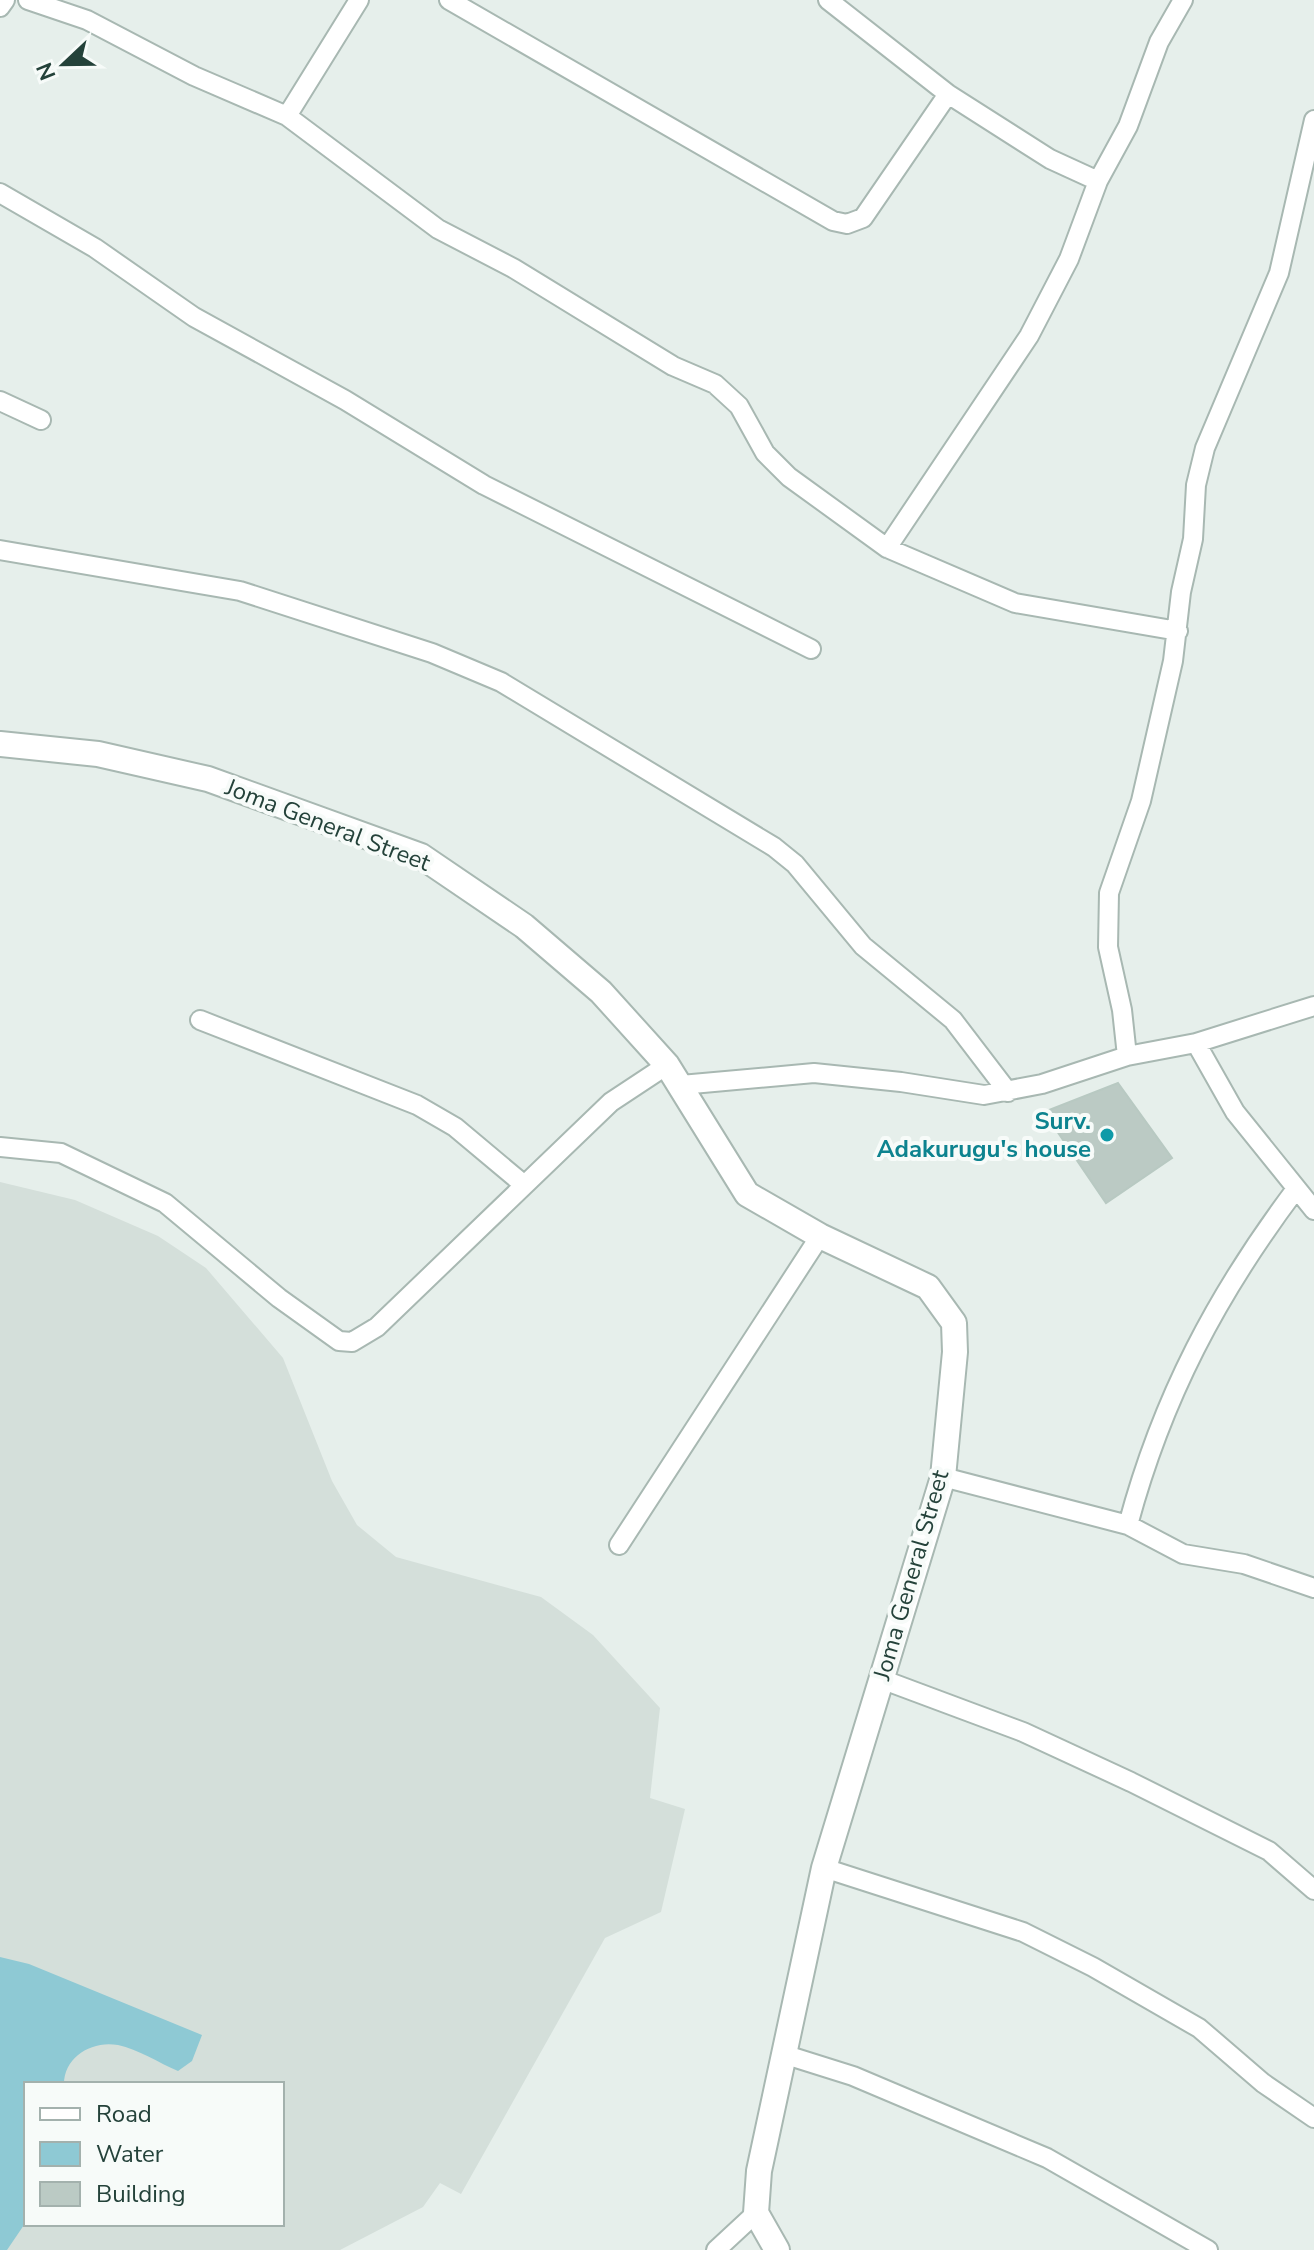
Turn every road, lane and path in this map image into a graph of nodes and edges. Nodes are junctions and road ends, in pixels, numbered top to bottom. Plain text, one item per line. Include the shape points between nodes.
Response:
1 (5, 0) edge
2 (28, 0) edge
3 (359, 0) edge
4 (449, 0) edge
5 (828, 0) edge
6 (1183, 0) edge
7 (0, 7) edge
8 (948, 94) junction
9 (287, 116) junction
10 (1314, 120) edge
11 (1098, 181) junction
12 (0, 193) edge
13 (0, 401) edge
14 (41, 420) dead end
15 (887, 548) junction
16 (0, 550) edge
17 (1178, 631) junction
18 (811, 649) dead end
19 (0, 744) edge
20 (1314, 1006) edge
21 (200, 1020) dead end
22 (1196, 1043) junction
23 (1127, 1056) junction
24 (674, 1075) junction
25 (1008, 1092) junction
26 (0, 1147) edge
27 (523, 1184) junction
28 (1296, 1189) junction
29 (1314, 1210) edge
30 (820, 1236) junction
31 (943, 1477) junction
32 (1128, 1525) junction
33 (619, 1545) dead end
34 (1314, 1588) edge
35 (881, 1679) junction
36 (824, 1868) junction
37 (1314, 1890) edge
38 (783, 2054) junction
39 (1314, 2118) edge
40 (756, 2213) junction
41 (716, 2250) edge
42 (777, 2250) edge
43 (1208, 2250) edge

1 - 7 street
2 - 9 street via 87,20 194,76
3 - 9 street
4 - 8 street via 833,221 847,224 863,218
5 - 8 street
6 - 11 street
8 - 11 street via 1050,159
9 - 15 street via 438,229 513,268 673,366 715,384 739,406 765,453 789,477
10 - 17 street via 1279,273 1205,448
11 - 15 street via 1069,259 1029,336
12 - 18 street via 95,248 194,317 484,485
13 - 14 street
15 - 17 street via 1015,603
16 - 25 street via 240,591 432,653 501,682 774,847 795,864 863,946 953,1020
17 - 23 street via 1141,801 1109,893 1108,947
19 - 24 street, Joma General Street via 98,754 208,779 421,856 524,926 601,992
20 - 22 street
21 - 27 street via 417,1105 455,1127
22 - 23 street
22 - 28 street via 1235,1112
23 - 25 street
24 - 25 street via 814,1073 984,1095
24 - 27 street via 611,1102
24 - 30 street, Joma General Street via 747,1194
26 - 27 street via 61,1153 165,1203 279,1298 339,1341 352,1342 377,1327
28 - 29 street
28 - 32 street via 1245,1257 1201,1334 1144,1467
30 - 31 street, Joma General Street via 928,1287 954,1323
30 - 33 street
31 - 32 street
31 - 35 street, Joma General Street
32 - 34 street via 1183,1554 1244,1564
35 - 36 street, Joma General Street
35 - 37 street via 1023,1732 1131,1782 1269,1851
36 - 38 street, Joma General Street
36 - 39 street via 1023,1932 1093,1967 1199,2028 1287,2102
38 - 40 street, Joma General Street via 759,2171
38 - 43 street via 853,2076 1047,2158
40 - 41 street
40 - 42 street

